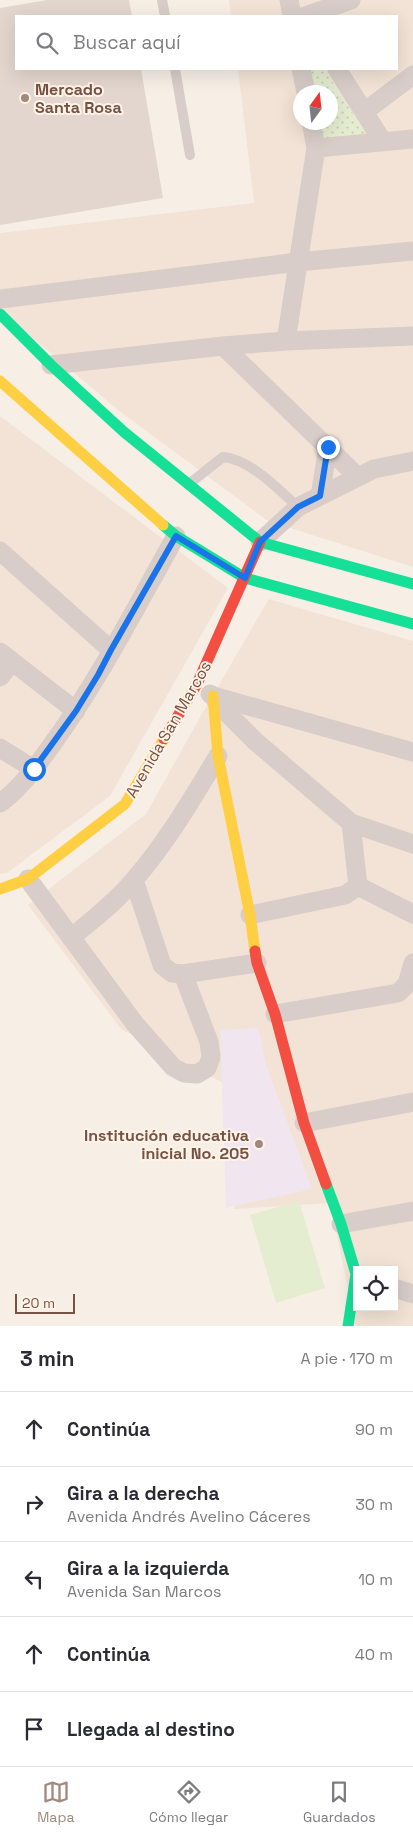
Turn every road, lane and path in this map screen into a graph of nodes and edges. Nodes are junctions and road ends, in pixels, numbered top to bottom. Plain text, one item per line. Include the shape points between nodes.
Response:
1 (162, 0) edge
2 (289, 0) edge
3 (351, 0) edge
4 (165, 15) edge
5 (292, 15) edge
6 (308, 15) edge
7 (174, 70) edge
8 (302, 70) edge
9 (338, 70) edge
10 (413, 75) edge
11 (305, 85) edge
12 (364, 112) junction
13 (313, 130) edge
14 (413, 139) edge
15 (383, 142) junction
16 (316, 148) junction
17 (190, 154) dead end
18 (413, 251) edge
19 (298, 262) junction
20 (0, 299) edge
21 (0, 314) edge
22 (413, 336) edge
23 (286, 341) junction
24 (223, 346) junction
25 (51, 365) junction
26 (0, 381) edge
27 (328, 447) junction
28 (413, 461) edge
29 (358, 477) junction
30 (189, 484) junction
31 (320, 496) junction
32 (298, 507) junction
33 (176, 536) junction
34 (260, 542) junction
35 (0, 551) edge
36 (245, 578) junction
37 (413, 584) edge
38 (413, 624) edge
39 (111, 650) junction
40 (4, 664) edge
41 (197, 684) junction
42 (213, 696) junction
43 (76, 711) junction
44 (0, 748) edge
45 (413, 752) edge
46 (218, 756) junction
47 (34, 769) junction
48 (0, 803) edge
49 (351, 823) junction
50 (413, 844) edge
51 (28, 879) junction
52 (134, 880) junction
53 (358, 886) junction
54 (0, 889) edge
55 (413, 914) edge
56 (250, 915) junction
57 (71, 938) junction
58 (257, 963) junction
59 (413, 963) edge
60 (182, 974) junction
61 (275, 1014) junction
62 (413, 1102) edge
63 (304, 1123) junction
64 (413, 1212) edge
65 (341, 1224) junction
66 (354, 1266) edge
67 (398, 1289) edge
68 (353, 1294) edge
69 (413, 1294) edge
70 (348, 1326) edge

1 - 4 lane
2 - 5 street
3 - 6 street
7 - 17 lane
8 - 11 street
9 - 12 street
10 - 12 street
12 - 15 street
13 - 16 street
14 - 15 street
15 - 16 street
16 - 19 street
18 - 19 street
19 - 20 street
19 - 23 street
21 - 25 street
22 - 23 street
23 - 24 street
24 - 25 street
24 - 27 street
25 - 30 street via 124,432
26 - 33 street
27 - 29 street
27 - 31 street
28 - 29 street via 374,469
29 - 31 street
30 - 32 lane via 223,457 234,458 266,478
30 - 34 street
31 - 32 street
32 - 34 street
33 - 36 street
33 - 39 street
34 - 36 street, Avenida San Marcos
34 - 37 street
35 - 39 street
36 - 38 street
36 - 41 street, Avenida San Marcos
39 - 43 street
40 - 43 street
41 - 42 street
41 - 51 street, Avenida San Marcos via 124,804
42 - 45 street
42 - 46 street
42 - 49 street via 255,741
43 - 47 street
44 - 47 street
46 - 52 street via 176,825
46 - 56 street
47 - 48 street
49 - 50 street
49 - 53 street
51 - 54 street, Avenida San Marcos
51 - 57 street
52 - 57 street
52 - 60 street via 162,965 172,973
53 - 55 street
53 - 56 street via 345,896
56 - 58 street
57 - 60 street via 135,1024 173,1067 184,1073 197,1074 207,1068 211,1056 209,1042
58 - 60 street
58 - 61 street
59 - 61 street via 407,984 398,993
61 - 63 street
62 - 63 street
63 - 65 street
64 - 65 street
65 - 66 street
67 - 69 street
68 - 70 street

